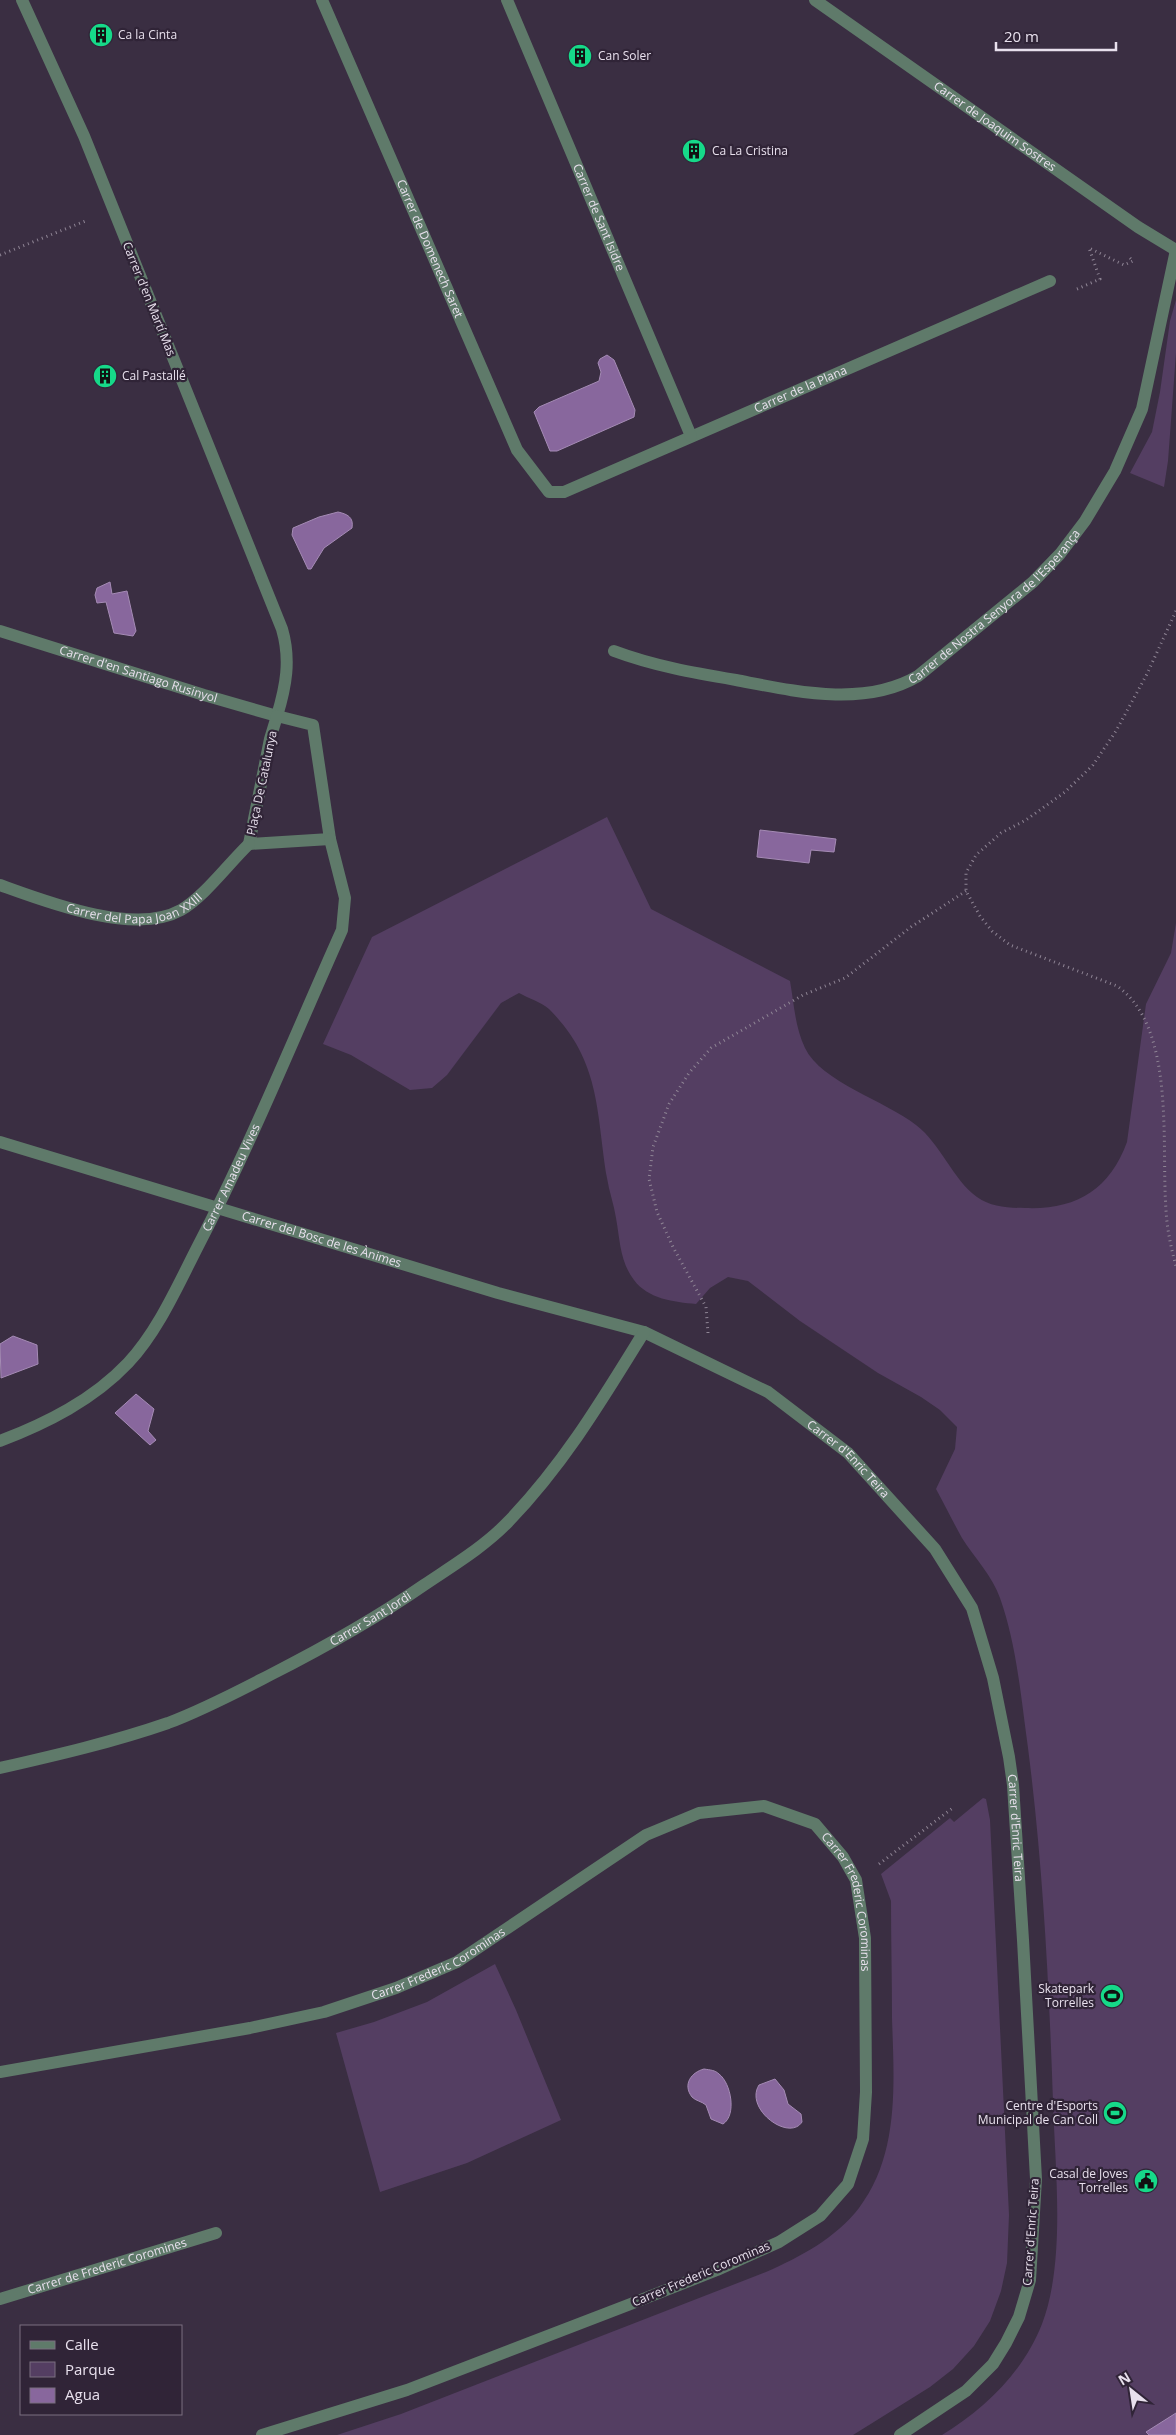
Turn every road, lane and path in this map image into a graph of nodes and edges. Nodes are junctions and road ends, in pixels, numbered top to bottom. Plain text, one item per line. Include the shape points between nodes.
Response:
1 (22, 0) edge
2 (322, 0) edge
3 (507, 0) edge
4 (815, 0) edge
5 (114, 210) junction
6 (1121, 249) dead end
7 (1176, 250) edge
8 (0, 255) edge
9 (1050, 281) joint
10 (691, 436) junction
11 (549, 492) joint
12 (1176, 611) edge
13 (0, 630) edge
14 (614, 652) dead end
15 (276, 716) junction
16 (330, 839) junction
17 (250, 844) junction
18 (0, 885) edge
19 (966, 891) junction
20 (0, 1142) edge
21 (218, 1208) junction
22 (1176, 1266) edge
23 (644, 1332) junction
24 (697, 1358) junction
25 (0, 1441) edge
26 (0, 1768) edge
27 (954, 1808) dead end
28 (856, 1880) junction
29 (0, 2072) edge
30 (216, 2233) dead end
31 (0, 2299) edge
32 (262, 2435) edge
33 (900, 2435) edge

1 - 5 street, Carrer d'en Martí Mas
2 - 11 street, Carrer de Domenech Saret via 516,450
3 - 10 street, Carrer de Sant Isidre
4 - 7 street, Carrer de Joaquim Sostres via 1138,227
5 - 8 path
5 - 15 street, Carrer d'en Martí Mas via 282,628 288,665 286,686
6 - 9 path via 1133,261 1124,265 1089,248 1100,279 1074,290
7 - 14 street, Carrer de Nostra Senyora de l'Esperança via 1142,409 1115,471 1085,521 1033,582 918,676 904,685 885,690 806,692 676,670
9 - 10 street, Carrer de la Plana
10 - 11 street, Carrer de la Plana via 564,492
12 - 19 path via 1143,682 1093,765 1064,792 1026,820 1001,833 976,855 966,873
13 - 15 street, Carrer d'en Santiago Rusinyol
15 - 16 street, Plaça De Catalunya via 313,725
15 - 17 street, Plaça De Catalunya
16 - 17 street, Plaça De Catalunya
16 - 21 street, Carrer Amadeu Vives via 345,898 342,930
17 - 18 street, Carrer del Papa Joan XXIII via 181,910 158,919 131,921 103,915
19 - 22 path via 992,931 1010,945 1101,978 1126,991 1148,1018 1156,1037 1164,1102 1166,1211
19 - 24 path via 911,927 845,978 803,995 711,1048 689,1073 669,1104 653,1147 649,1179 669,1238 706,1307 709,1330
20 - 21 street, Carrer del Bosc de les Ànimes
21 - 23 street, Carrer del Bosc de les Ànimes via 498,1293
21 - 25 street, Carrer Amadeu Vives via 164,1313 128,1363 84,1401 37,1427
23 - 24 street, Carrer d'Enric Teira
23 - 26 street, Carrer Sant Jordi via 583,1432 543,1483 506,1524 464,1558 390,1608 313,1653 170,1722 106,1742
24 - 33 street, Carrer d'Enric Teira via 768,1392 848,1453 935,1549 972,1608 994,1678 1013,1785 1036,2179 1030,2280 1019,2317 992,2364 966,2391
27 - 28 path
28 - 29 street, Carrer Frederic Corominas via 843,1857 815,1824 764,1806 699,1812 646,1835 457,1962 396,1988 324,2012 250,2028
28 - 32 street, Carrer Frederic Corominas via 866,1938 863,2139 848,2184 820,2216 779,2242 628,2305 407,2390
30 - 31 street, Carrer de Frederic Coromines

